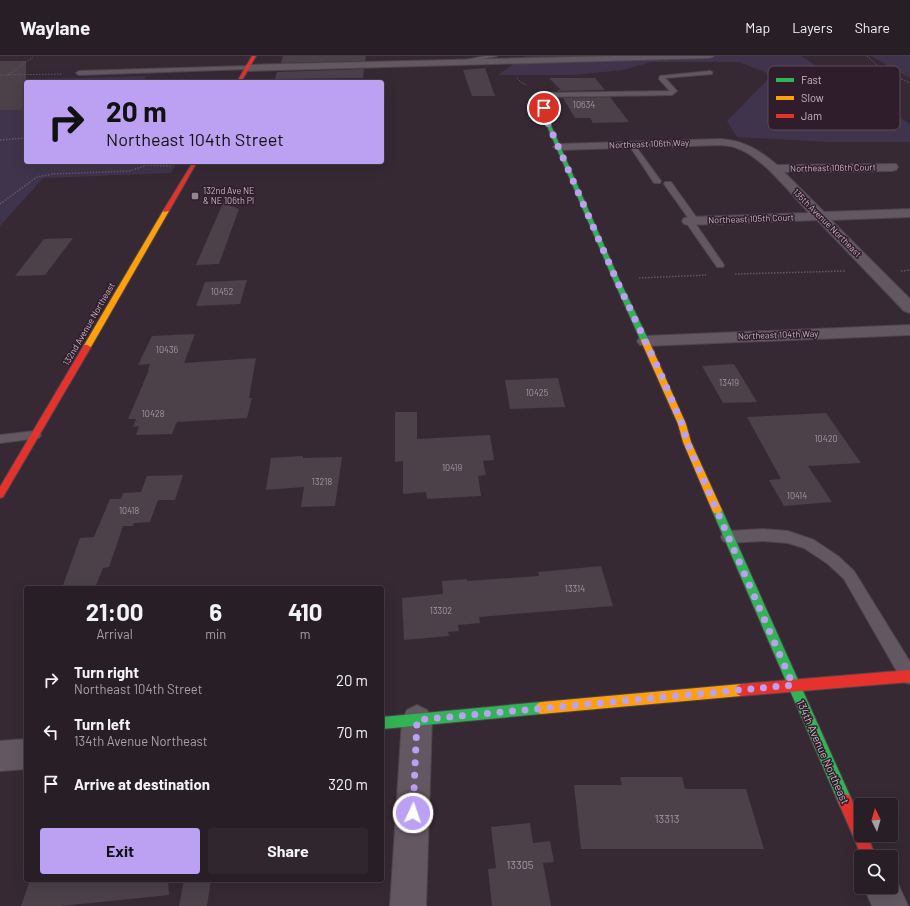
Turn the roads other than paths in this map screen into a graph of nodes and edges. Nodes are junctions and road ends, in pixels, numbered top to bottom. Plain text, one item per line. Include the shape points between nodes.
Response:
1 (254, 56) edge
2 (495, 56) edge
3 (710, 56) edge
4 (461, 63) junction
5 (247, 68) junction
6 (79, 73) road end
7 (710, 73) dead end
8 (240, 80) edge
9 (540, 96) joint
10 (632, 144) junction
11 (739, 144) joint
12 (559, 147) junction
13 (194, 164) edge
14 (892, 167) dead end
15 (774, 170) junction
16 (657, 181) dead end
17 (668, 184) dead end
18 (910, 213) edge
19 (820, 216) junction
20 (692, 221) junction
21 (720, 265) dead end
22 (910, 308) edge
23 (910, 330) edge
24 (646, 342) junction
25 (35, 435) junction
26 (0, 439) edge
27 (0, 495) edge
28 (728, 537) junction
29 (909, 676) edge
30 (793, 685) junction
31 (417, 720) junction
32 (384, 723) edge
33 (24, 754) edge
34 (0, 756) edge
35 (866, 850) edge
36 (885, 894) edge
37 (408, 906) edge
38 (890, 906) edge

1 - 5 street
2 - 4 lane
3 - 4 street
4 - 5 street
5 - 6 lane
5 - 8 street
7 - 9 lane via 662,77 674,91 672,93
9 - 12 street, 134th Avenue Northeast via 547,121
10 - 11 street, Northeast 106th Way
10 - 12 street, Northeast 106th Way
10 - 16 lane
11 - 15 street, 135th Avenue Northeast via 755,151
12 - 24 street, 134th Avenue Northeast
13 - 25 street, 132nd Avenue Northeast
14 - 15 street, Northeast 106th Court
15 - 19 street, 135th Avenue Northeast
17 - 20 lane
18 - 19 street, Northeast 105th Court
19 - 20 street, Northeast 105th Court
19 - 22 street, 135th Avenue Northeast
20 - 21 lane
23 - 24 street, Northeast 104th Way
24 - 28 street, 134th Avenue Northeast
25 - 26 lane
25 - 27 street, 132nd Avenue Northeast
28 - 29 lane via 788,537 809,544 834,560 849,575
28 - 30 street, 134th Avenue Northeast
29 - 30 street
30 - 31 street
30 - 35 street, 134th Avenue Northeast
31 - 32 street
31 - 37 street
33 - 34 street
36 - 38 street

